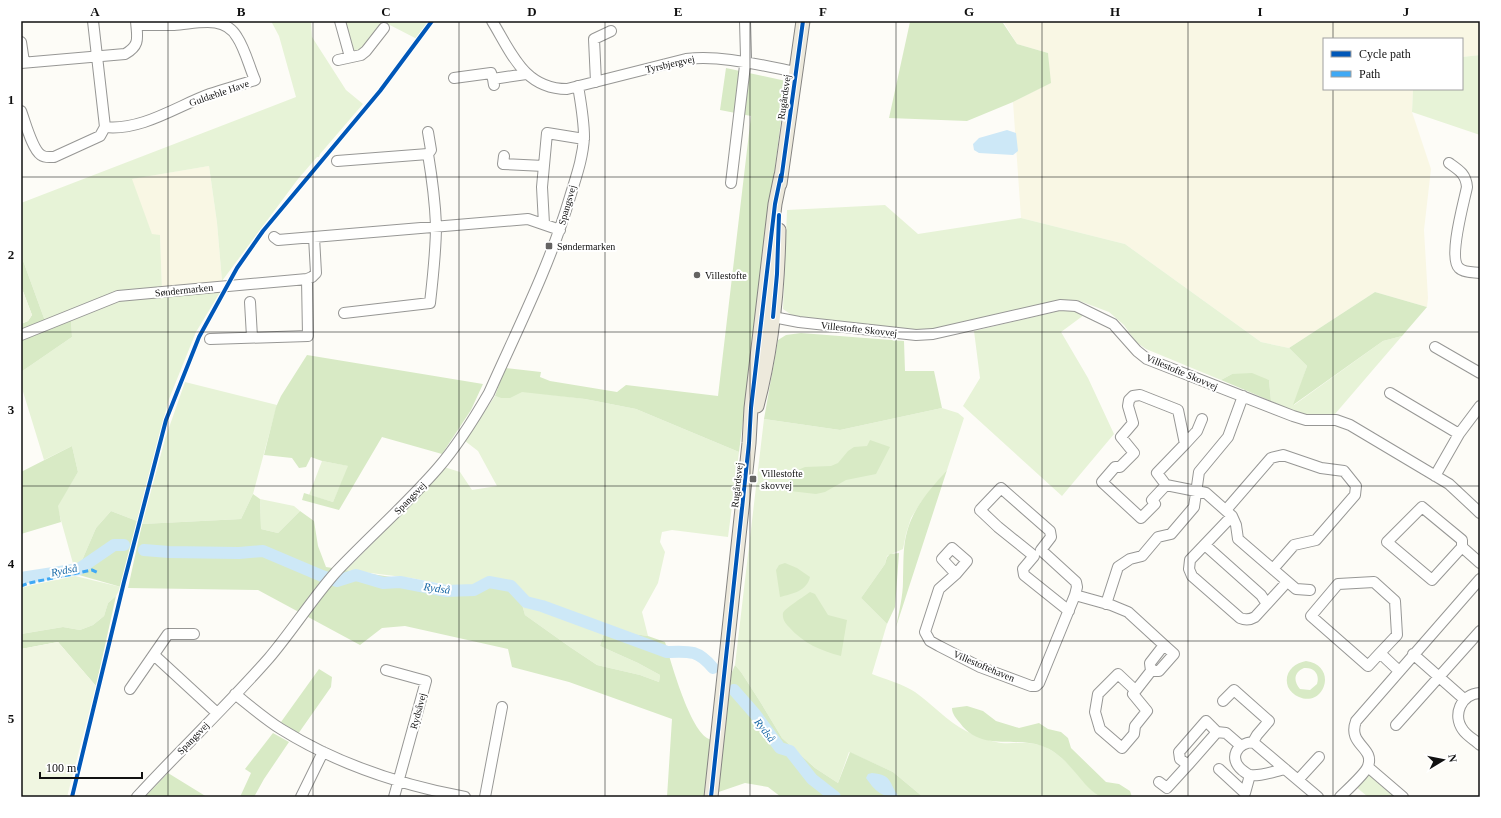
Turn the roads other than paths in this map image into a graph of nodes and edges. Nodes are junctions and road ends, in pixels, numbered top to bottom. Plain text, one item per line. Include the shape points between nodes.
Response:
1 (93, 21) edge
2 (340, 21) edge
3 (492, 21) edge
4 (745, 21) edge
5 (803, 21) edge
6 (136, 23) edge
7 (384, 28) dead end
8 (611, 31) dead end
9 (21, 42) edge
10 (97, 57) junction
11 (350, 57) junction
12 (338, 60) dead end
13 (745, 62) junction
14 (23, 63) edge
15 (796, 72) junction
16 (526, 74) junction
17 (454, 78) dead end
18 (596, 82) junction
19 (578, 86) junction
20 (21, 111) edge
21 (106, 127) junction
22 (428, 132) dead end
23 (584, 139) junction
24 (428, 154) junction
25 (504, 156) dead end
26 (337, 162) dead end
27 (1449, 163) dead end
28 (544, 166) junction
29 (781, 175) junction
30 (731, 184) dead end
31 (544, 224) junction
32 (436, 226) junction
33 (560, 230) junction
34 (314, 236) junction
35 (274, 237) dead end
36 (1480, 273) edge
37 (307, 279) junction
38 (250, 302) dead end
39 (344, 314) dead end
40 (767, 320) junction
41 (21, 335) edge
42 (252, 337) junction
43 (210, 339) dead end
44 (1435, 347) dead end
45 (1480, 373) edge
46 (1390, 393) dead end
47 (1243, 396) junction
48 (1480, 406) edge
49 (1202, 420) dead end
50 (1459, 434) junction
51 (1185, 444) junction
52 (1435, 476) junction
53 (1166, 485) junction
54 (1195, 490) junction
55 (1229, 513) junction
56 (1480, 513) edge
57 (1206, 545) junction
58 (1462, 547) junction
59 (1480, 563) edge
60 (1272, 569) junction
61 (956, 574) dead end
62 (1480, 579) edge
63 (1287, 582) junction
64 (1310, 590) dead end
65 (1075, 595) junction
66 (1106, 604) junction
67 (1267, 604) junction
68 (1069, 611) junction
69 (1480, 631) edge
70 (194, 634) dead end
71 (1380, 653) junction
72 (1413, 654) junction
73 (154, 655) junction
74 (386, 670) dead end
75 (1399, 671) junction
76 (1438, 678) junction
77 (130, 689) dead end
78 (1135, 690) junction
79 (1480, 693) edge
80 (235, 694) junction
81 (1464, 699) junction
82 (1223, 701) dead end
83 (502, 707) dead end
84 (217, 713) junction
85 (1396, 725) dead end
86 (1218, 732) junction
87 (1254, 742) junction
88 (1480, 745) edge
89 (1242, 746) junction
90 (323, 752) junction
91 (1319, 757) dead end
92 (1188, 766) junction
93 (1368, 767) junction
94 (1219, 769) dead end
95 (1285, 769) junction
96 (1250, 775) junction
97 (1298, 780) junction
98 (399, 781) junction
99 (1159, 782) dead end
100 (137, 797) edge
101 (301, 797) edge
102 (394, 797) edge
103 (466, 797) edge
104 (485, 797) edge
105 (711, 797) edge
106 (1318, 797) edge
107 (1340, 797) edge
108 (1403, 797) edge

1 - 10 street
2 - 11 street
3 - 16 street, Tyrsbjergvej
4 - 13 street
5 - 15 main road, Rugårdsvej
6 - 10 street via 137,43 133,50 125,54
6 - 21 street, Guldæble Have via 174,24 209,21 226,26 238,37 255,80 210,94 131,126
7 - 11 street via 366,51
8 - 18 street via 594,39
9 - 14 street
10 - 14 street
10 - 21 street
11 - 12 street
13 - 15 street, Tyrsbjergvej
13 - 18 street, Tyrsbjergvej via 713,58 686,59
13 - 30 street
15 - 29 main road, Rugårdsvej
16 - 17 street via 493,82 490,73
16 - 19 street, Tyrsbjergvej via 540,84 556,89
18 - 19 street, Tyrsbjergvej
19 - 23 street, Spangsvej via 584,116
20 - 21 street via 35,149 46,157 54,157 93,141
22 - 24 street via 431,150
23 - 28 street, Spangsvej via 547,133
23 - 33 street, Spangsvej via 580,163
24 - 26 street
24 - 32 street via 434,188
25 - 28 street via 503,164
27 - 36 street via 1463,173 1468,187 1456,240 1456,263 1462,270
28 - 31 street, Spangsvej
29 - 40 main road, Rugårdsvej via 777,274
29 - 40 main road, Rugårdsvej via 768,263 770,288
31 - 32 street via 528,219
31 - 33 street
32 - 34 street
32 - 39 street via 430,303
33 - 80 street, Spangsvej via 544,272 488,393 466,431 439,468 326,583 269,658
34 - 35 street via 278,240
34 - 37 street via 316,273
37 - 41 street, Søndermarken via 118,296
37 - 42 street via 308,336
38 - 42 street
40 - 47 street, Villestofte Skovvej via 916,335 933,334 1060,305 1076,306 1113,324 1147,359
40 - 105 main road, Rugårdsvej via 764,379 749,443
42 - 43 street
44 - 45 street
46 - 50 street
47 - 52 street, Villestofte Skovvej via 1306,420 1336,420 1350,425
47 - 54 street via 1228,437 1199,472
48 - 50 street
49 - 51 street via 1197,431
50 - 52 street
51 - 53 street via 1157,473
51 - 53 street via 1178,410 1140,395 1128,400 1133,423 1121,437 1134,453 1120,467 1115,467 1102,482 1141,518 1155,504 1152,500
52 - 56 street, Villestofte Skovvej via 1449,484
53 - 54 street
54 - 55 street via 1206,493
54 - 66 street via 1194,507 1171,534 1158,537 1142,556 1130,559 1118,567
55 - 57 street
55 - 60 street via 1236,526 1238,539
55 - 60 street via 1271,458 1282,455 1321,468 1344,472 1354,482 1355,495 1316,540 1294,545
57 - 67 street via 1261,595
57 - 67 street via 1190,560 1189,570 1192,576 1244,620 1255,617
58 - 58 street via 1432,580 1387,542 1422,506 1462,540
58 - 59 street
60 - 63 street
61 - 68 street, Villestoftehaven via 939,590 925,632 927,637 930,641 980,667 1031,686 1040,683
62 - 72 street
63 - 64 street via 1296,590
63 - 67 street
65 - 66 street
65 - 68 street, Villestoftehaven
65 - 68 street via 1076,582 1041,550 1051,537 1050,532 1001,488 980,510 1034,556 1023,569 1024,575
66 - 78 street via 1128,612 1164,645 1150,663 1152,671
69 - 76 street
70 - 73 street via 168,634
71 - 71 street via 1397,635 1395,601 1374,582 1338,584 1311,616 1368,666
71 - 75 street
72 - 75 street
72 - 76 street
73 - 77 street
73 - 84 street
74 - 98 street, Rydsåvej via 426,681
75 - 93 street via 1354,726 1357,742 1367,752
76 - 81 street
76 - 85 street
78 - 78 street via 1133,694 1147,711 1135,726 1134,734 1122,748 1100,729 1095,712 1098,694 1118,674
79 - 81 street
80 - 84 street, Spangsvej
80 - 90 street via 281,728
81 - 88 street via 1460,706 1459,720 1463,730
82 - 87 street via 1234,690 1268,721
83 - 104 street
84 - 100 street, Spangsvej
86 - 89 street via 1226,733
86 - 92 street
86 - 92 street via 1206,721 1179,752 1180,758
87 - 89 street
87 - 95 street
89 - 96 street via 1235,754 1234,760
90 - 98 street via 361,769
90 - 101 street
91 - 97 street
92 - 99 street via 1167,788
93 - 107 street
93 - 108 street
94 - 96 street via 1245,793
95 - 96 street
95 - 97 street
97 - 106 street
98 - 102 street, Rydsåvej
98 - 103 street

